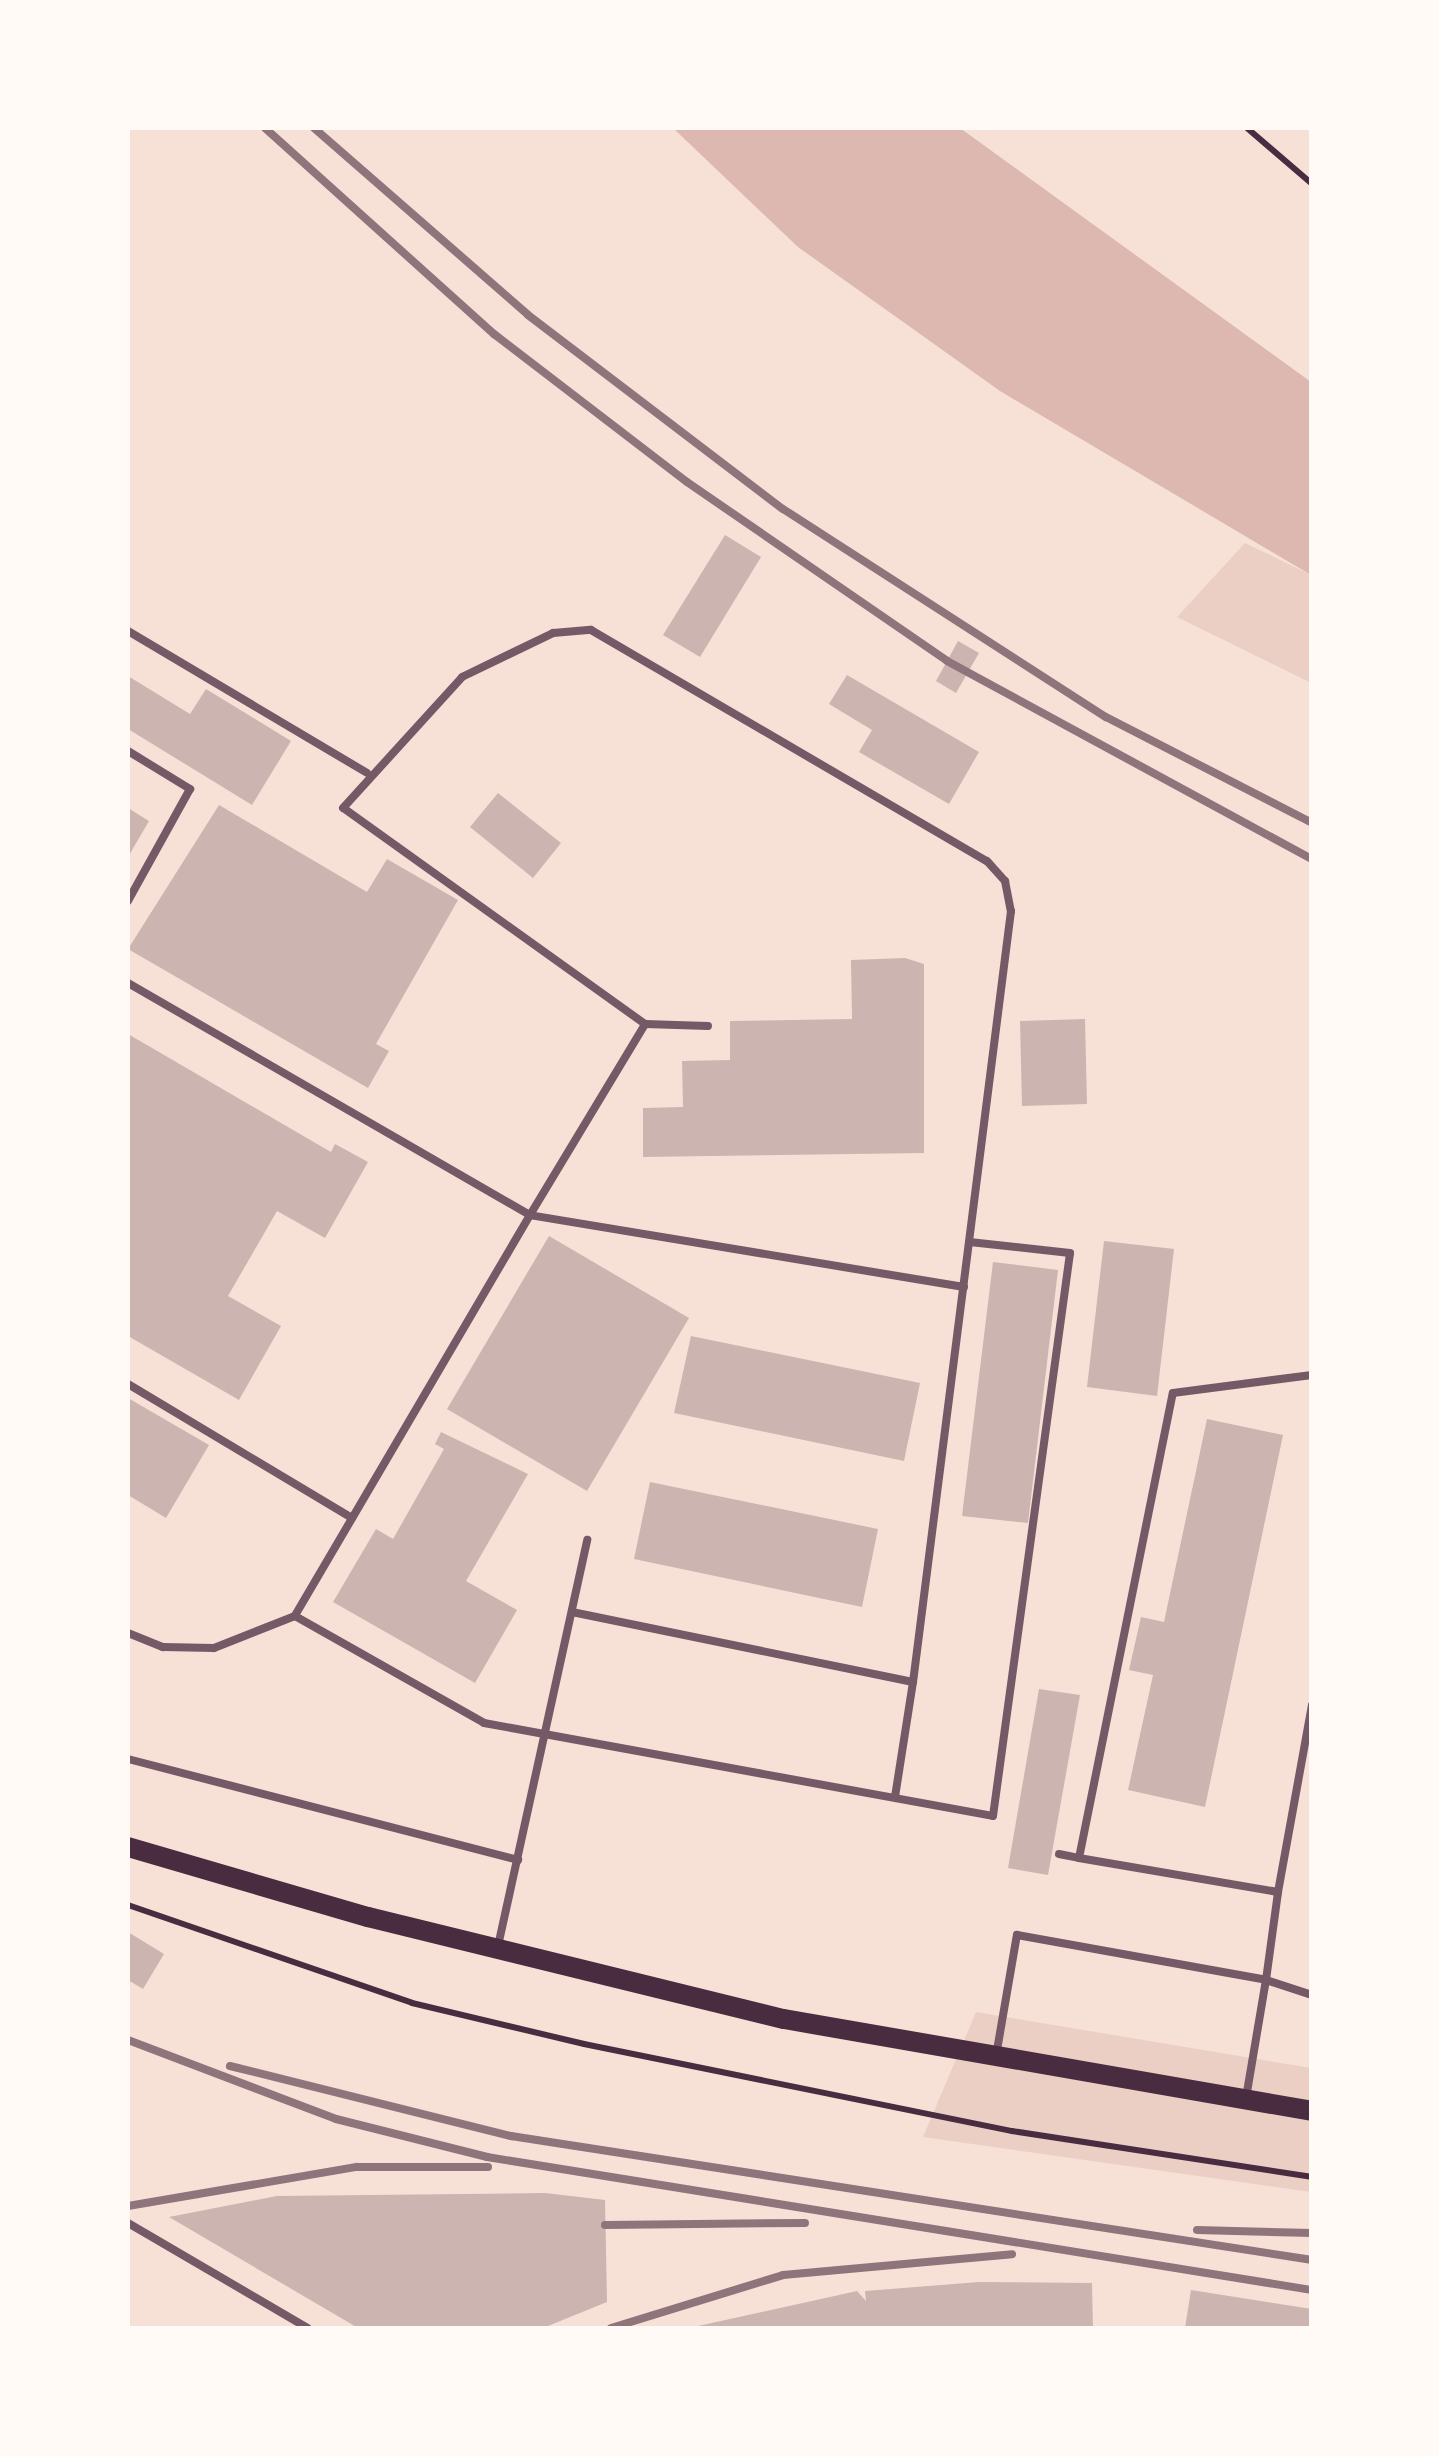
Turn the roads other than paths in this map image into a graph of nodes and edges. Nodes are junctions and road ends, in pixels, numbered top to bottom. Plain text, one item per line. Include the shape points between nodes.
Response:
1 (128, 631) edge
2 (128, 751) edge
3 (367, 773) junction
4 (128, 900) edge
5 (128, 983) edge
6 (645, 1024) junction
7 (708, 1026) dead end
8 (530, 1215) junction
9 (970, 1242) junction
10 (964, 1287) junction
11 (1312, 1375) edge
12 (128, 1384) edge
13 (352, 1518) junction
14 (587, 1540) dead end
15 (572, 1612) junction
16 (295, 1616) junction
17 (128, 1633) edge
18 (913, 1682) junction
19 (1312, 1704) edge
20 (546, 1732) junction
21 (128, 1759) edge
22 (894, 1798) junction
23 (128, 1846) edge
24 (1059, 1854) dead end
25 (1079, 1858) junction
26 (518, 1860) junction
27 (1278, 1892) junction
28 (497, 1950) junction
29 (1266, 1980) junction
30 (1312, 1995) edge
31 (996, 2061) junction
32 (1245, 2102) junction
33 (1312, 2111) edge
34 (128, 2224) edge
35 (308, 2328) edge

1 - 3 lane
2 - 4 lane via 190,789
3 - 6 lane via 344,808
3 - 9 lane via 462,677 515,646 591,630 987,861 1005,881 1012,911
5 - 8 lane
6 - 7 lane
6 - 8 lane
8 - 10 lane
8 - 13 lane
9 - 10 lane
9 - 22 lane via 1070,1254 1039,1527 993,1816
10 - 18 lane
11 - 25 lane via 1173,1394
12 - 13 lane
13 - 16 lane
14 - 15 lane
15 - 18 lane
15 - 20 lane
16 - 17 lane via 214,1648 163,1647
16 - 20 lane via 484,1723
18 - 22 lane
19 - 27 lane
20 - 22 lane
20 - 26 lane
21 - 26 lane
23 - 28 main road
24 - 25 lane
25 - 27 lane
26 - 28 lane
27 - 29 lane
28 - 31 main road
29 - 30 lane
29 - 31 lane via 1017,1935
29 - 32 lane
31 - 32 main road
32 - 33 main road
34 - 35 lane

